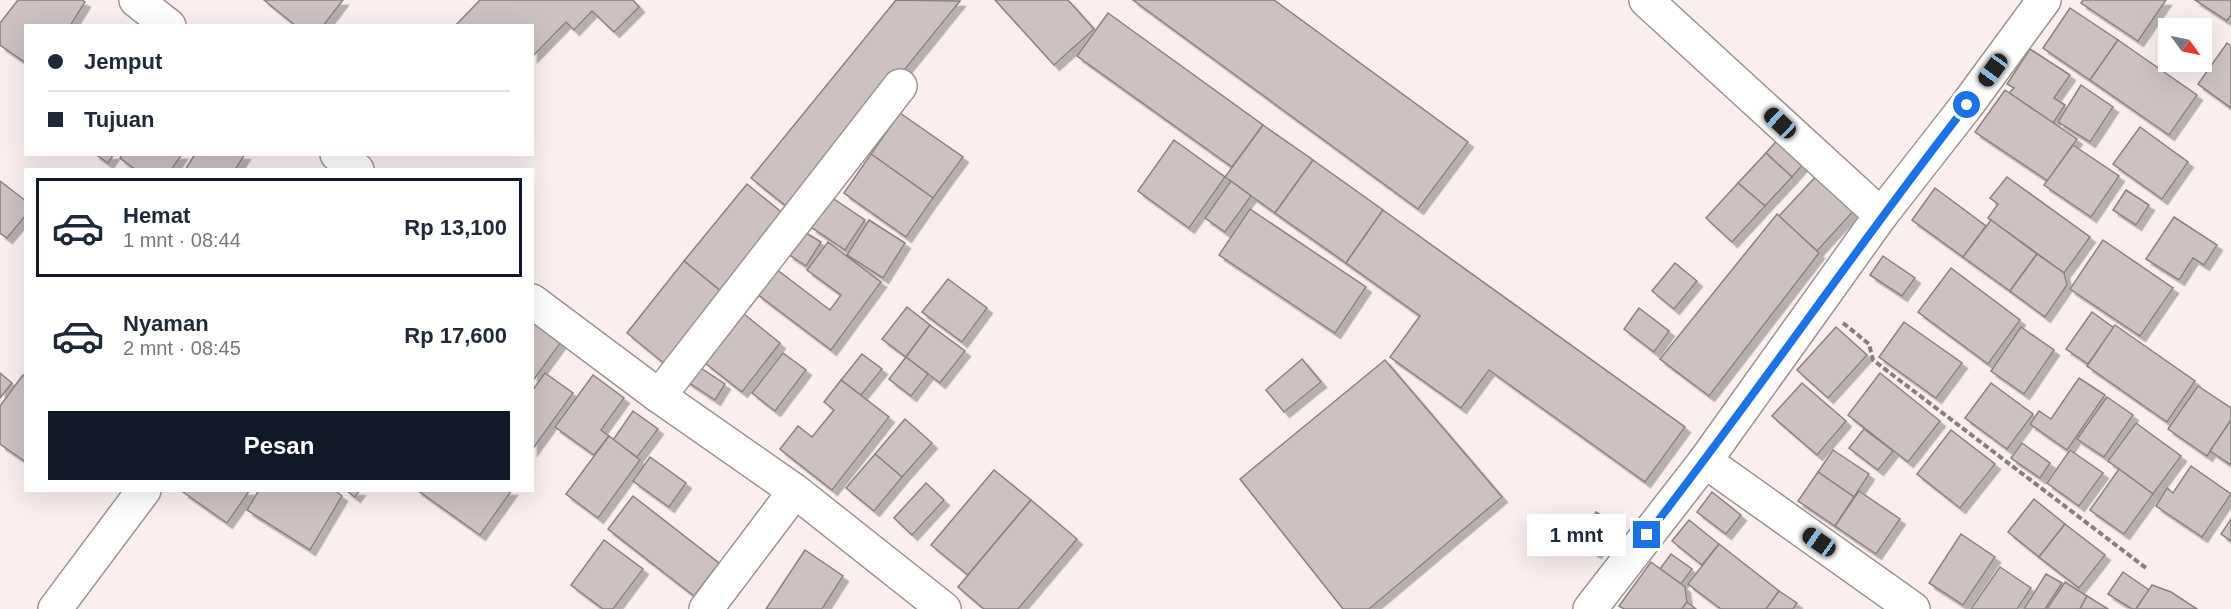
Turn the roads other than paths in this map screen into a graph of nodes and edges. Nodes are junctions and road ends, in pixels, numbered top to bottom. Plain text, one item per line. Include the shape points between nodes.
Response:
1 (136, 0) edge
2 (1646, 0) edge
3 (2044, 0) edge
4 (166, 24) edge
5 (900, 86) dead end
6 (340, 156) edge
7 (354, 168) edge
8 (1881, 215) junction
9 (534, 302) edge
10 (659, 396) junction
11 (1705, 461) junction
12 (795, 491) junction
13 (142, 492) edge
14 (54, 609) edge
15 (706, 609) edge
16 (944, 609) edge
17 (1590, 609) edge
18 (1913, 609) edge

1 - 4 street
2 - 8 street
3 - 8 street
5 - 10 street
6 - 7 street
8 - 11 street
9 - 10 street
10 - 12 street
11 - 17 street
11 - 18 street
12 - 15 street
12 - 16 street
13 - 14 street

